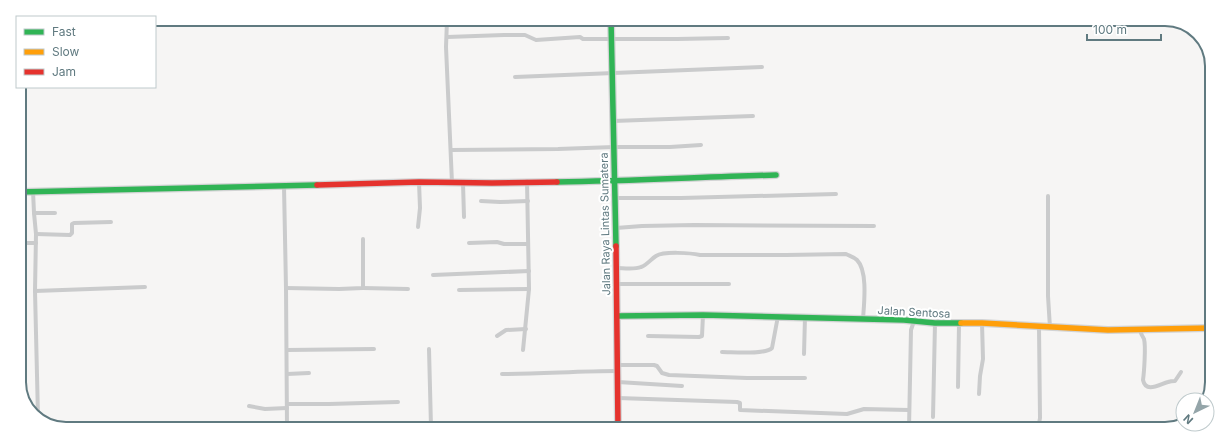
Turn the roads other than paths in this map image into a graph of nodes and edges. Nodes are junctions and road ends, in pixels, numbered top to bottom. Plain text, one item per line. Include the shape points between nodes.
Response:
1 (447, 26) edge
2 (611, 26) edge
3 (447, 37) junction
4 (728, 38) dead end
5 (612, 39) junction
6 (762, 67) dead end
7 (613, 73) junction
8 (515, 77) dead end
9 (753, 116) dead end
10 (613, 121) junction
11 (701, 146) dead end
12 (614, 147) junction
13 (451, 150) junction
14 (776, 175) dead end
15 (527, 181) junction
16 (614, 181) junction
17 (419, 182) junction
18 (452, 183) junction
19 (463, 183) junction
20 (284, 186) junction
21 (33, 191) junction
22 (26, 192) edge
23 (836, 194) dead end
24 (1048, 196) dead end
25 (615, 198) junction
26 (481, 201) dead end
27 (528, 201) junction
28 (34, 213) junction
29 (55, 213) dead end
30 (464, 217) dead end
31 (111, 222) dead end
32 (418, 226) dead end
33 (874, 226) dead end
34 (616, 228) junction
35 (36, 234) junction
36 (363, 239) dead end
37 (26, 243) edge
38 (36, 243) junction
39 (470, 243) dead end
40 (528, 244) junction
41 (616, 268) junction
42 (529, 271) junction
43 (433, 275) dead end
44 (616, 284) junction
45 (729, 284) dead end
46 (145, 287) dead end
47 (286, 288) junction
48 (363, 288) junction
49 (408, 289) dead end
50 (529, 289) junction
51 (459, 290) dead end
52 (35, 292) junction
53 (703, 315) junction
54 (616, 316) junction
55 (778, 316) junction
56 (805, 317) junction
57 (863, 319) junction
58 (914, 321) junction
59 (935, 323) junction
60 (982, 323) junction
61 (959, 324) junction
62 (1039, 327) junction
63 (526, 328) junction
64 (1050, 328) junction
65 (1205, 328) edge
66 (1140, 330) junction
67 (497, 336) dead end
68 (648, 336) dead end
69 (374, 349) dead end
70 (429, 349) dead end
71 (286, 350) junction
72 (523, 350) dead end
73 (722, 352) dead end
74 (804, 354) dead end
75 (617, 368) junction
76 (1181, 372) dead end
77 (308, 373) dead end
78 (287, 374) junction
79 (502, 374) dead end
80 (805, 378) dead end
81 (618, 382) junction
82 (682, 386) dead end
83 (958, 387) dead end
84 (979, 394) dead end
85 (618, 398) junction
86 (398, 402) dead end
87 (249, 406) dead end
88 (288, 406) junction
89 (909, 410) junction
90 (38, 411) edge
91 (933, 418) dead end
92 (287, 422) edge
93 (431, 422) edge
94 (618, 422) edge
95 (908, 422) edge
96 (1039, 422) edge

1 - 3 street
2 - 5 main road, Jalan Raya Lintas Sumatera
3 - 5 street via 525,35 536,40 580,37
3 - 13 street
4 - 5 street
5 - 7 main road, Jalan Raya Lintas Sumatera
6 - 7 street
7 - 8 street
7 - 10 main road, Jalan Raya Lintas Sumatera
9 - 10 street
10 - 12 main road, Jalan Raya Lintas Sumatera
11 - 12 street
12 - 13 street
12 - 16 main road, Jalan Raya Lintas Sumatera
13 - 18 street
14 - 16 main road
15 - 16 main road
15 - 19 main road
15 - 27 street
16 - 25 main road, Jalan Raya Lintas Sumatera
17 - 18 main road
17 - 20 main road
17 - 32 street
18 - 19 main road
19 - 30 street
20 - 21 main road
20 - 47 street
21 - 22 main road
21 - 28 street
23 - 25 street
24 - 64 street
25 - 34 main road, Jalan Raya Lintas Sumatera
26 - 27 street
27 - 40 street
28 - 29 street
28 - 35 street
31 - 35 street via 74,223 70,235
33 - 34 street via 694,225
34 - 41 main road, Jalan Raya Lintas Sumatera
35 - 38 street
36 - 48 street
37 - 38 street
38 - 52 street
39 - 40 street
40 - 42 street
41 - 44 main road, Jalan Raya Lintas Sumatera
41 - 57 street via 640,268 659,254 667,253 846,254 858,261 864,275
42 - 43 street
42 - 50 street
44 - 45 street
44 - 54 main road, Jalan Raya Lintas Sumatera
46 - 52 street
47 - 48 street
47 - 71 street
48 - 49 street
50 - 51 street
50 - 63 street
52 - 90 street
53 - 54 main road, Jalan Sentosa
53 - 55 main road, Jalan Sentosa
53 - 68 street via 702,336
54 - 75 main road, Jalan Raya Lintas Sumatera
55 - 56 main road, Jalan Sentosa
55 - 73 street via 770,351
56 - 57 main road, Jalan Sentosa
56 - 74 street
57 - 58 main road, Jalan Sentosa
58 - 59 main road, Jalan Sentosa
58 - 89 street via 911,330
59 - 61 main road, Jalan Sentosa
59 - 91 street
60 - 61 main road, Jalan Sentosa
60 - 62 main road, Jalan Sentosa
60 - 84 street via 983,359
61 - 83 street
62 - 64 main road, Jalan Sentosa
62 - 96 street
63 - 67 street via 506,330
63 - 72 street
64 - 66 main road, Jalan Sentosa
65 - 66 main road, Jalan Sentosa
66 - 76 street via 1144,339 1144,384 1151,388 1175,381
69 - 71 street
70 - 93 street
71 - 78 street
75 - 79 street
75 - 80 street via 654,365 662,373 669,375
75 - 81 main road, Jalan Raya Lintas Sumatera
77 - 78 street
78 - 88 street
81 - 82 street
81 - 85 main road, Jalan Raya Lintas Sumatera
85 - 89 street via 738,402 740,410 778,412 847,414 864,410
85 - 94 main road, Jalan Raya Lintas Sumatera
86 - 88 street
87 - 88 street
88 - 92 street
89 - 95 street

